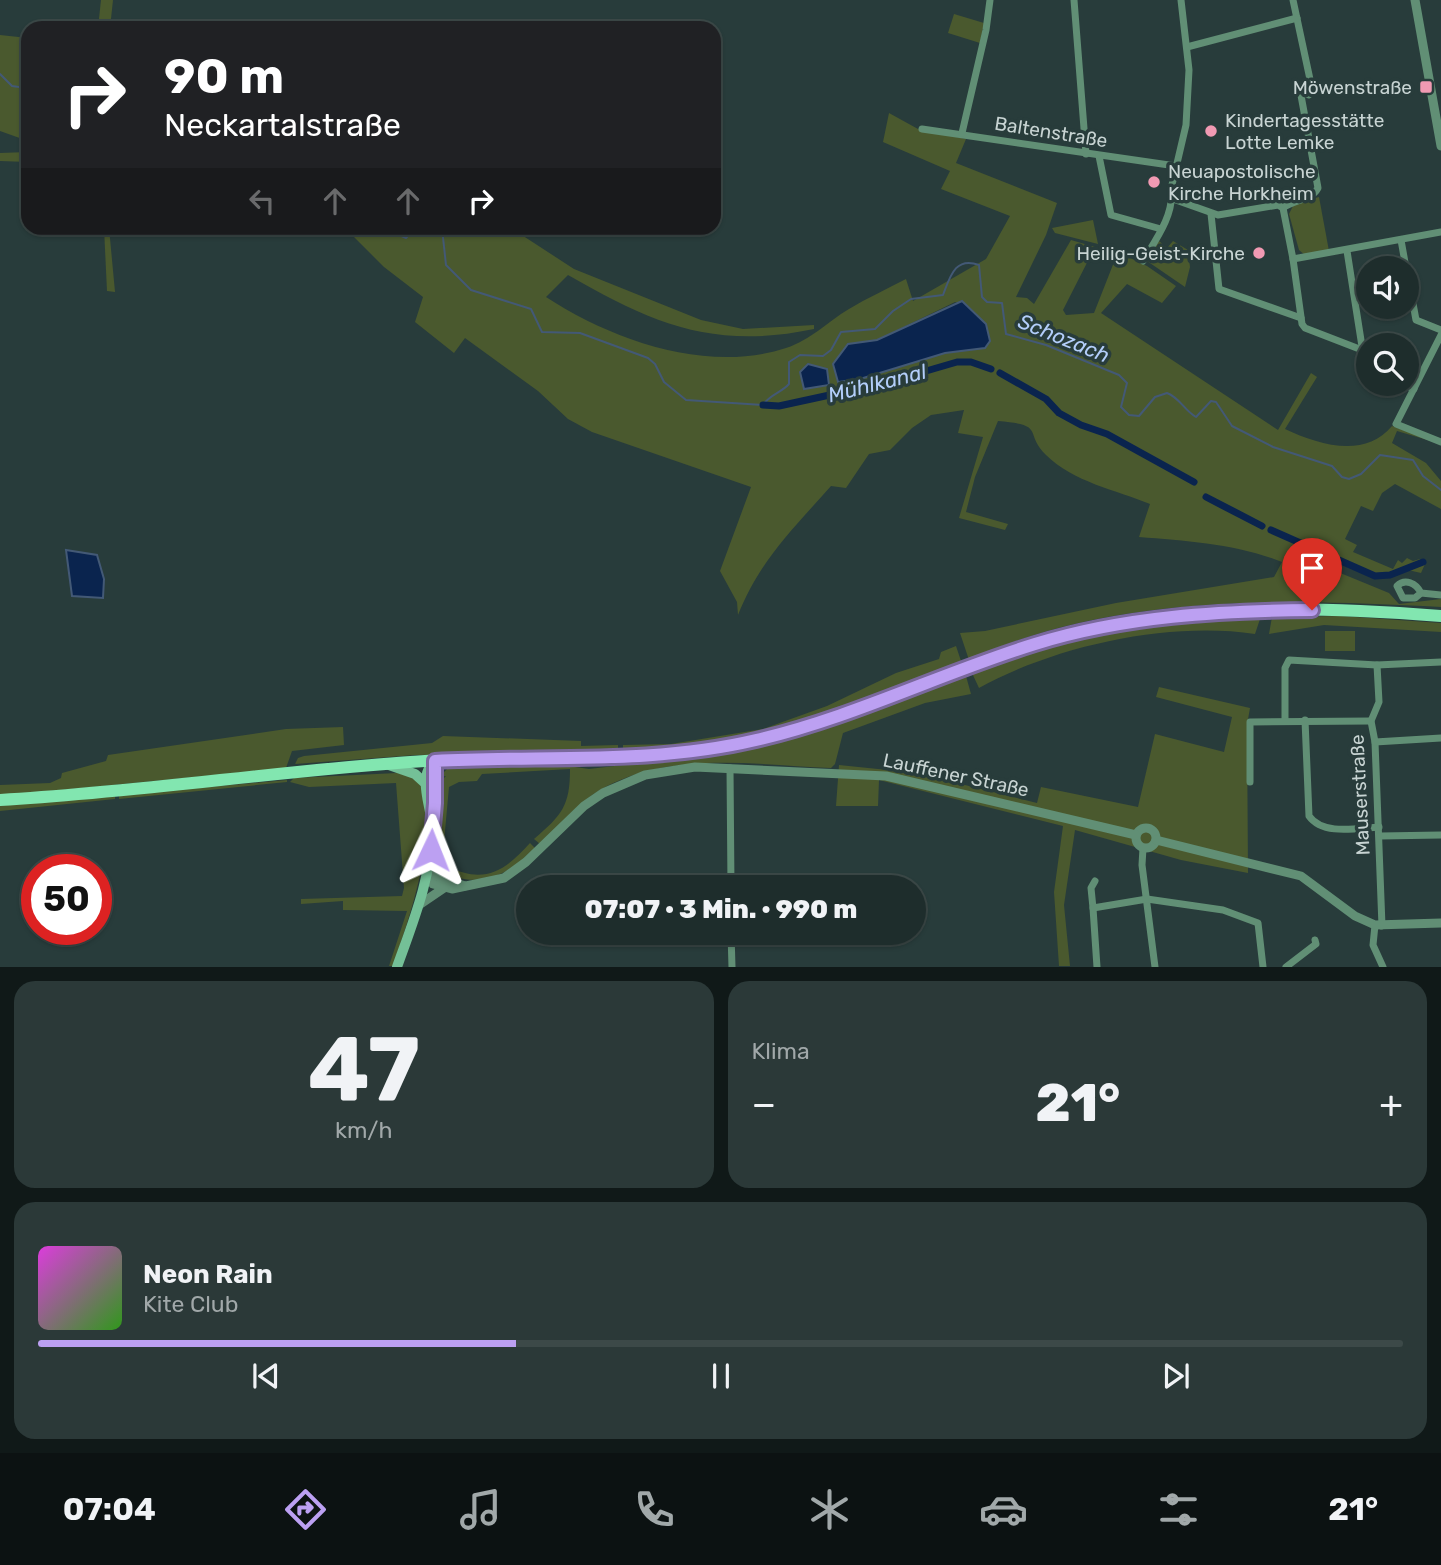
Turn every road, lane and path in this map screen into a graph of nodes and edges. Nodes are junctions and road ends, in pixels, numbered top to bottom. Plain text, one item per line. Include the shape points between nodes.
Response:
1 (990, 0) edge
2 (1073, 0) edge
3 (1181, 0) edge
4 (1293, 0) edge
5 (1415, 0) edge
6 (1297, 18) junction
7 (1187, 47) junction
8 (1438, 118) edge
9 (922, 128) dead end
10 (961, 133) junction
11 (1441, 146) edge
12 (1086, 154) junction
13 (1099, 156) junction
14 (1176, 166) junction
15 (1173, 199) junction
16 (1283, 208) junction
17 (1211, 214) junction
18 (1161, 229) junction
19 (1441, 232) edge
20 (1401, 240) junction
21 (1347, 251) junction
22 (1404, 256) edge
23 (1293, 260) junction
24 (1143, 261) dead end
25 (1301, 318) junction
26 (1416, 319) edge
27 (1359, 333) edge
28 (1441, 333) edge
29 (1356, 349) edge
30 (1419, 379) edge
31 (1410, 396) edge
32 (1441, 442) edge
33 (1422, 593) dead end
34 (1441, 595) edge
35 (1441, 617) edge
36 (1441, 662) edge
37 (1377, 665) junction
38 (1305, 720) junction
39 (1285, 721) junction
40 (1371, 721) junction
41 (1441, 738) edge
42 (1375, 742) junction
43 (435, 761) junction
44 (387, 764) junction
45 (730, 768) junction
46 (1250, 781) dead end
47 (426, 784) junction
48 (0, 800) edge
49 (432, 815) junction
50 (1379, 827) junction
51 (1136, 835) junction
52 (1441, 835) edge
53 (1380, 836) junction
54 (1156, 840) junction
55 (1143, 848) junction
56 (427, 873) junction
57 (731, 875) edge
58 (1095, 881) dead end
59 (467, 887) junction
60 (444, 888) junction
61 (1147, 899) junction
62 (418, 906) junction
63 (1093, 908) junction
64 (1441, 923) edge
65 (1379, 925) junction
66 (1315, 940) dead end
67 (732, 945) edge
68 (397, 967) edge
69 (732, 967) edge
70 (1097, 967) edge
71 (1155, 967) edge
72 (1263, 967) edge
73 (1286, 967) edge
74 (1383, 967) edge

1 - 10 street
2 - 12 street
3 - 7 street
4 - 6 street
5 - 8 street
6 - 7 street
6 - 16 street via 1312,91 1309,95 1300,91 1318,188
7 - 14 street via 1186,125
8 - 11 street
9 - 10 street, Baltenstraße
10 - 12 street, Baltenstraße
12 - 13 street, Baltenstraße
13 - 14 street, Baltenstraße
13 - 18 street via 1111,215
14 - 15 street
15 - 17 street
15 - 18 street
16 - 17 street
16 - 23 street
17 - 25 street via 1219,289
18 - 24 street
19 - 20 street
20 - 21 street
20 - 22 street
21 - 23 street
21 - 27 street
23 - 25 street
25 - 29 street via 1305,328
26 - 28 street
28 - 30 street
31 - 32 street via 1396,424
33 - 34 street
35 - 43 main road via 1264,610 1180,615 1115,625 1007,652 788,733 678,754
36 - 37 street
37 - 39 street via 1289,660 1284,674
37 - 40 street, Mauserstraße via 1379,702
38 - 39 street
38 - 40 street
38 - 50 street via 1309,816 1324,828
39 - 46 street via 1250,722
40 - 42 street, Mauserstraße
41 - 42 street
42 - 50 street, Mauserstraße
43 - 44 main road
43 - 47 main road via 427,770
43 - 49 main road
44 - 47 main road via 415,774
44 - 48 main road
45 - 51 street, Lauffener Straße via 886,776
45 - 57 street
45 - 59 street, Lauffener Straße via 677,769 633,779 584,806 519,869 496,881
47 - 49 main road
49 - 56 main road
50 - 53 street, Mauserstraße
51 - 54 street, Lauffener Straße via 1148,828
51 - 55 street
52 - 53 street
53 - 65 street, Mauserstraße
54 - 55 street
54 - 65 street, Lauffener Straße via 1301,876 1356,916
55 - 61 street
56 - 59 street
56 - 60 street via 433,884
56 - 62 main road
58 - 63 street
59 - 60 street, Lauffener Straße
60 - 62 street
61 - 63 street
61 - 71 street
61 - 72 street via 1223,910 1258,923
62 - 68 main road
63 - 70 street
64 - 65 street
65 - 74 street via 1373,945
66 - 73 street via 1316,944
67 - 69 street

